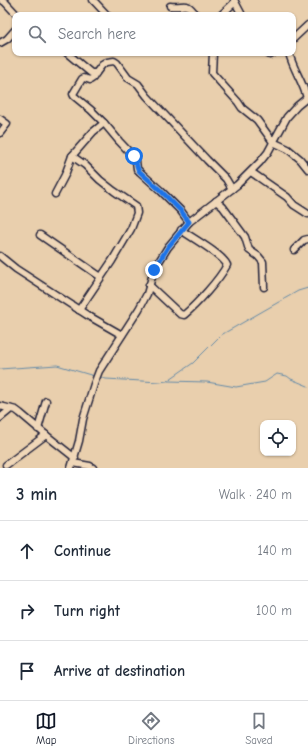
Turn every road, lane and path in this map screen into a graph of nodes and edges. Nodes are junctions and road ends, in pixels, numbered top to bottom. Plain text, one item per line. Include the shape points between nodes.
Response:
1 (2, 0) edge
2 (93, 0) edge
3 (235, 1) edge
4 (170, 6) dead end
5 (14, 12) edge
6 (104, 12) edge
7 (194, 12) edge
8 (224, 12) edge
9 (240, 12) edge
10 (308, 25) edge
11 (12, 33) edge
12 (296, 36) edge
13 (0, 44) edge
14 (71, 56) edge
15 (113, 56) edge
16 (214, 56) edge
17 (290, 56) edge
18 (113, 61) junction
19 (96, 73) junction
20 (307, 100) edge
21 (0, 119) edge
22 (104, 123) junction
23 (0, 133) edge
24 (273, 142) junction
25 (72, 156) junction
26 (308, 169) edge
27 (251, 172) junction
28 (232, 188) junction
29 (55, 194) dead end
30 (216, 201) junction
31 (308, 214) edge
32 (189, 222) junction
33 (181, 230) junction
34 (40, 235) dead end
35 (308, 239) edge
36 (294, 250) dead end
37 (0, 256) edge
38 (101, 277) junction
39 (150, 285) junction
40 (264, 287) dead end
41 (79, 310) junction
42 (122, 335) junction
43 (46, 401) dead end
44 (0, 406) edge
45 (11, 409) junction
46 (0, 418) edge
47 (38, 429) junction
48 (46, 435) junction
49 (73, 463) edge
50 (6, 464) dead end
51 (93, 468) edge

1 - 5 street
2 - 6 street
3 - 8 street
3 - 9 street
4 - 7 street via 187,5
10 - 12 street
11 - 13 street
14 - 19 street via 91,73
15 - 18 street
16 - 24 street via 212,73 242,108 257,120
17 - 20 street
18 - 19 street via 102,65
18 - 28 street via 128,78 138,84
19 - 22 street via 90,80 82,79 73,95
20 - 24 street via 287,117
21 - 23 street via 7,124
22 - 25 street
22 - 32 street via 134,156 140,172
24 - 26 street via 288,149
24 - 27 street
25 - 29 street
25 - 38 street via 136,206 137,212 131,229
27 - 28 street
27 - 31 street
28 - 30 street
30 - 32 street
30 - 40 street via 245,237 249,250 263,262
32 - 33 street
33 - 39 street via 154,270
33 - 39 street via 219,256 227,265 208,291 184,314 180,314
34 - 38 street
35 - 36 street
37 - 41 street
38 - 41 street
39 - 42 street via 139,309
41 - 42 street
42 - 49 street via 99,371 94,384
43 - 47 street
44 - 45 street
45 - 46 street
45 - 47 street via 16,410
47 - 48 street
48 - 49 street
48 - 50 street
49 - 51 street

